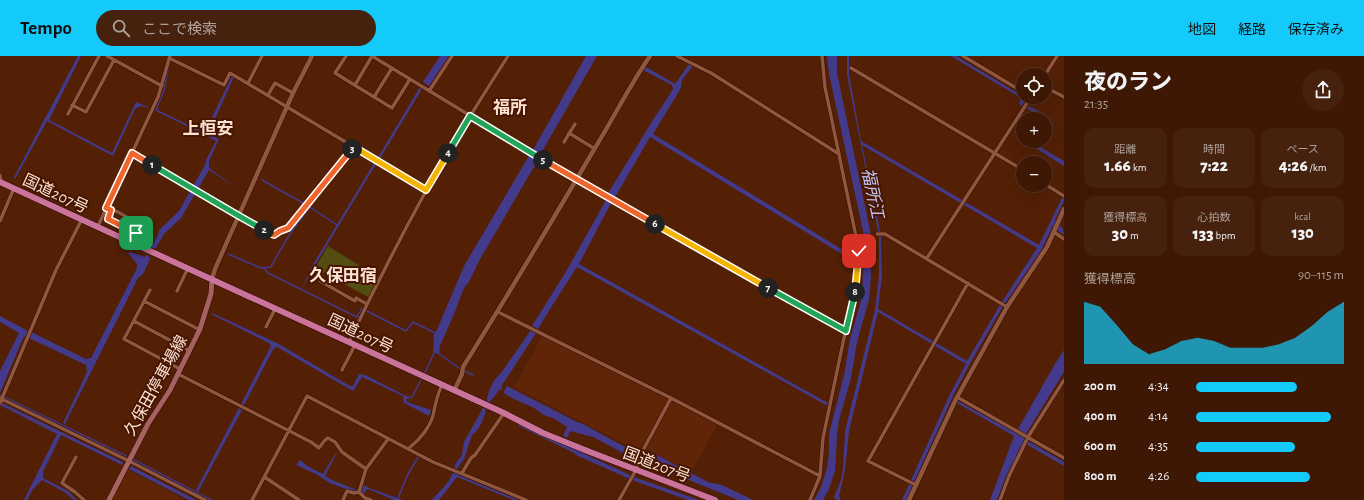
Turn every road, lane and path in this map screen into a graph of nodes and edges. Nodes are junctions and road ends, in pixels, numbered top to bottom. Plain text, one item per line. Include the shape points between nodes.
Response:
1 (98, 56) edge
2 (108, 56) edge
3 (262, 56) edge
4 (312, 56) edge
5 (346, 56) edge
6 (372, 56) edge
7 (452, 56) edge
8 (508, 56) edge
9 (650, 56) edge
10 (677, 56) edge
11 (822, 56) edge
12 (963, 56) edge
13 (1057, 56) edge
14 (170, 57) edge
15 (114, 60) junction
16 (392, 68) junction
17 (851, 68) dead end
18 (1049, 68) edge
19 (410, 79) junction
20 (248, 83) junction
21 (355, 85) junction
22 (162, 86) junction
23 (1016, 88) edge
24 (429, 91) junction
25 (1052, 91) edge
26 (294, 93) junction
27 (268, 95) junction
28 (374, 97) junction
29 (1064, 97) edge
30 (1026, 104) edge
31 (72, 105) junction
32 (288, 106) junction
33 (68, 114) dead end
34 (470, 116) junction
35 (575, 124) dead end
36 (569, 133) junction
37 (564, 142) dead end
38 (354, 147) junction
39 (595, 148) junction
40 (132, 153) junction
41 (995, 153) junction
42 (839, 154) junction
43 (1016, 166) edge
44 (0, 175) edge
45 (576, 180) junction
46 (1, 182) edge
47 (14, 188) junction
48 (1052, 188) edge
49 (426, 190) junction
50 (1063, 195) edge
51 (106, 208) junction
52 (1064, 209) edge
53 (111, 210) junction
54 (239, 216) junction
55 (82, 219) junction
56 (0, 221) edge
57 (150, 222) dead end
58 (141, 225) junction
59 (98, 226) junction
60 (1055, 230) junction
61 (137, 233) junction
62 (877, 234) dead end
63 (1064, 239) edge
64 (132, 242) junction
65 (927, 258) junction
66 (188, 268) junction
67 (212, 279) junction
68 (320, 281) dead end
69 (968, 283) junction
70 (150, 290) dead end
71 (177, 291) dead end
72 (144, 301) junction
73 (367, 304) junction
74 (1007, 307) junction
75 (275, 309) junction
76 (498, 312) junction
77 (134, 321) junction
78 (266, 327) dead end
79 (200, 330) junction
80 (846, 331) junction
81 (352, 343) junction
82 (190, 351) junction
83 (342, 370) dead end
84 (179, 372) junction
85 (1064, 380) edge
86 (442, 385) junction
87 (454, 391) junction
88 (957, 397) junction
89 (672, 398) junction
90 (1, 399) edge
91 (504, 413) junction
92 (288, 431) junction
93 (1027, 437) junction
94 (388, 439) junction
95 (408, 449) junction
96 (76, 457) dead end
97 (1064, 458) edge
98 (129, 461) junction
99 (366, 469) junction
100 (635, 472) junction
101 (462, 473) junction
102 (820, 476) junction
103 (264, 478) junction
104 (916, 485) junction
105 (359, 492) junction
106 (84, 500) edge
107 (109, 500) edge
108 (205, 500) edge
109 (252, 500) edge
110 (299, 500) edge
111 (343, 500) edge
112 (371, 500) edge
113 (526, 500) edge
114 (619, 500) edge
115 (715, 500) edge
116 (810, 500) edge
117 (909, 500) edge
118 (1000, 500) edge

1 - 31 street
2 - 15 street
3 - 20 street
4 - 26 street
5 - 21 street via 335,73
6 - 16 street
6 - 21 street
7 - 24 street
8 - 34 street
9 - 39 street
10 - 42 street via 711,74
11 - 42 street via 825,86
12 - 23 street
13 - 18 street
14 - 20 street via 224,85 230,73
14 - 22 street
15 - 22 street
15 - 31 street via 86,112
16 - 19 street
16 - 28 street
17 - 41 street
19 - 24 street
19 - 28 street via 392,108
20 - 27 street
21 - 28 street
22 - 40 street
24 - 34 street
25 - 29 street
26 - 27 street via 275,83
26 - 32 street
27 - 32 street
30 - 41 street
31 - 33 street
32 - 38 street
32 - 54 street
34 - 45 street
34 - 49 street
35 - 36 street
36 - 37 street
36 - 39 street
38 - 49 street
38 - 54 street via 288,228 274,235
39 - 45 street
40 - 51 street
40 - 54 street
41 - 43 street
41 - 65 street
42 - 80 street via 859,251 854,296
44 - 46 street
45 - 76 street
45 - 80 street
46 - 47 highway, 国道207号
47 - 55 highway, 国道207号
47 - 56 street
48 - 50 street
49 - 73 street
51 - 53 street
51 - 59 street
52 - 60 street
53 - 58 street
53 - 61 street via 108,219
54 - 67 street
55 - 59 highway, 国道207号
55 - 90 street via 56,270
57 - 58 street via 145,227
58 - 61 street
59 - 64 highway, 国道207号
60 - 63 street
60 - 74 street
61 - 64 street
62 - 65 street via 885,234
64 - 66 highway, 国道207号
65 - 69 street
66 - 67 highway, 国道207号
66 - 71 street
67 - 75 highway, 国道207号
67 - 79 main road, 久保田停車場線 via 211,294
68 - 73 street
69 - 74 street
69 - 104 street via 868,461
70 - 72 street
72 - 77 street
72 - 79 street
73 - 81 street
74 - 88 street
75 - 78 street
75 - 81 highway, 国道207号
76 - 87 street via 463,367
76 - 89 street
77 - 82 street
77 - 84 street via 124,340
79 - 82 main road, 久保田停車場線
80 - 102 street via 823,438
81 - 83 street
81 - 86 highway, 国道207号
82 - 84 main road, 久保田停車場線
84 - 92 street
84 - 98 main road, 久保田停車場線
85 - 93 street
86 - 87 highway, 国道207号
86 - 95 street via 432,418 425,431
87 - 91 highway, 国道207号
88 - 93 street
88 - 104 street
89 - 100 street via 641,454
89 - 102 street
90 - 98 street
91 - 100 highway, 国道207号
91 - 101 street
92 - 94 street via 307,396
92 - 99 street via 319,448 328,438
92 - 103 street
93 - 97 street
93 - 118 street
94 - 95 street
94 - 99 street
95 - 101 street
96 - 106 street via 62,484
98 - 107 main road, 久保田停車場線
98 - 108 street
99 - 105 street
100 - 114 street
100 - 115 highway, 国道207号
101 - 113 street
102 - 116 street
103 - 109 street
103 - 110 street
104 - 117 street
105 - 111 street via 346,491
105 - 112 street

